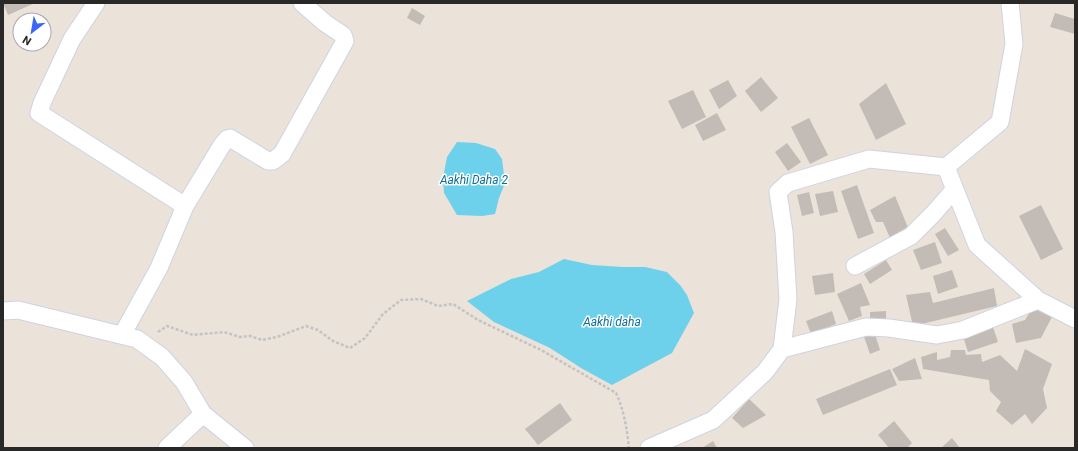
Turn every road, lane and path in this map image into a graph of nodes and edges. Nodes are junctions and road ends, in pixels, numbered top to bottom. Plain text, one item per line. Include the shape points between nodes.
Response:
1 (96, 3) edge
2 (302, 3) edge
3 (1010, 3) edge
4 (946, 167) junction
5 (954, 190) junction
6 (185, 206) junction
7 (855, 266) dead end
8 (1038, 300) junction
9 (3, 311) edge
10 (1075, 319) edge
11 (130, 337) junction
12 (782, 349) junction
13 (203, 414) junction
14 (167, 448) edge
15 (245, 448) edge
16 (629, 448) edge
17 (649, 448) edge

1 - 6 street via 72,39 39,114
2 - 6 street via 343,35 345,41 290,141 282,154 273,161 268,161 227,138
3 - 4 street via 1014,44 1000,122
4 - 5 street
4 - 12 street via 869,159 788,183 778,192 784,232 788,299
5 - 7 street via 911,236
5 - 8 street via 977,245
6 - 11 street
8 - 10 street
8 - 12 street via 963,330 937,335 866,327
9 - 11 street via 18,310
11 - 13 street via 162,357 184,382
11 - 16 path via 158,332 167,326 193,335 224,332 262,340 306,326 350,348 365,338 383,314 401,300 421,299 438,306 453,304 478,320 541,350 616,393 626,422
12 - 17 street via 765,372 713,420
13 - 14 street
13 - 15 street

